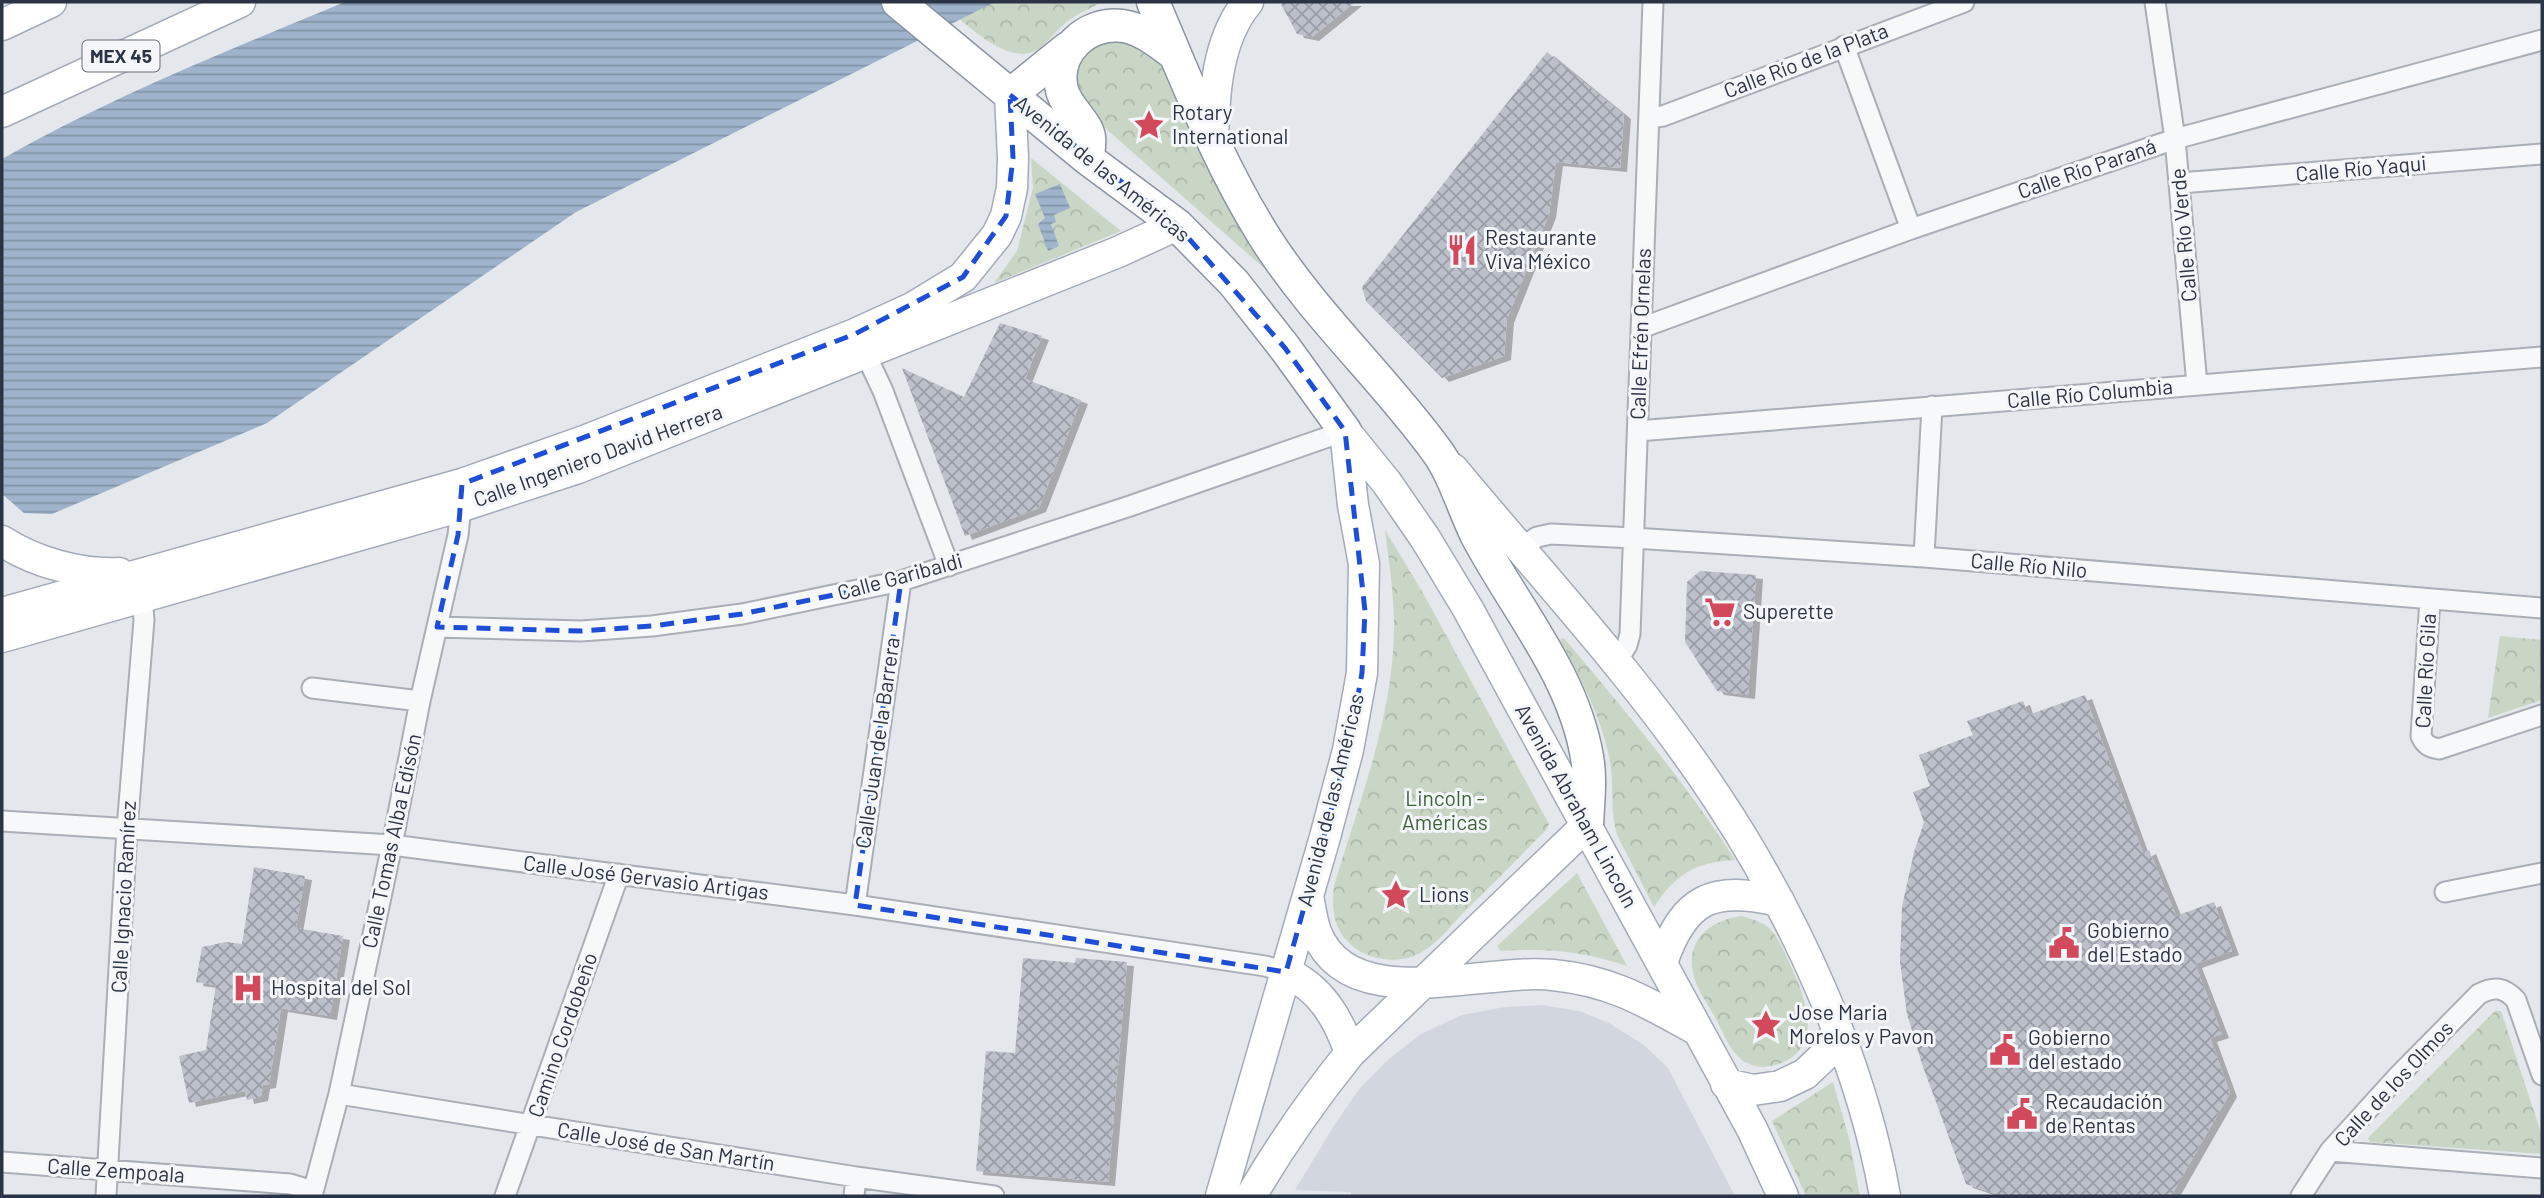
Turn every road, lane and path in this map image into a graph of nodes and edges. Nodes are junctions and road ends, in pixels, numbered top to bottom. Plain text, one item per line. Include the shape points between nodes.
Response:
1 (51, 2) edge
2 (240, 2) edge
3 (898, 2) edge
4 (1153, 2) edge
5 (1248, 2) edge
6 (1653, 2) edge
7 (1964, 2) edge
8 (2155, 2) edge
9 (2, 25) edge
10 (2542, 40) edge
11 (1844, 46) junction
12 (1068, 48) junction
13 (1175, 54) junction
14 (1010, 95) junction
15 (2, 111) edge
16 (1649, 118) junction
17 (2175, 139) junction
18 (1213, 141) junction
19 (2542, 154) edge
20 (1088, 159) junction
21 (2180, 183) junction
22 (1177, 225) junction
23 (1911, 229) junction
24 (1290, 275) junction
25 (1234, 283) junction
26 (918, 319) junction
27 (1641, 328) junction
28 (861, 344) junction
29 (2542, 357) edge
30 (2197, 385) junction
31 (1932, 406) junction
32 (1345, 431) junction
33 (1638, 431) junction
34 (1438, 452) junction
35 (462, 495) junction
36 (1634, 538) junction
37 (2, 541) edge
38 (1519, 548) junction
39 (1924, 557) junction
40 (949, 566) junction
41 (154, 570) junction
42 (901, 581) junction
43 (142, 597) junction
44 (2430, 599) junction
45 (2542, 608) edge
46 (2, 613) edge
47 (437, 627) junction
48 (2, 637) edge
49 (1616, 663) junction
50 (312, 688) dead end
51 (420, 701) junction
52 (2542, 715) edge
53 (2, 821) edge
54 (1587, 825) junction
55 (127, 829) junction
56 (392, 845) junction
57 (2542, 873) edge
58 (619, 874) junction
59 (2445, 892) dead end
60 (1308, 895) junction
61 (1779, 901) junction
62 (855, 905) junction
63 (1662, 963) junction
64 (1286, 972) junction
65 (1424, 982) junction
66 (1697, 1030) junction
67 (1837, 1030) junction
68 (1350, 1054) junction
69 (2542, 1075) edge
70 (1726, 1084) junction
71 (339, 1094) junction
72 (531, 1125) junction
73 (2330, 1151) junction
74 (2, 1162) edge
75 (2542, 1168) edge
76 (108, 1170) junction
77 (855, 1187) edge
78 (313, 1194) edge
79 (106, 1196) edge
80 (505, 1196) edge
81 (994, 1196) edge
82 (1221, 1196) edge
83 (1251, 1196) edge
84 (1783, 1196) edge
85 (1885, 1196) edge
86 (2301, 1196) edge

1 - 9 main road
2 - 15 main road, MEX 45
3 - 14 highway, Avenida de las Américas
4 - 13 highway
5 - 18 main road via 1230,31 1214,96
6 - 16 street, Calle Efrén Ornelas
7 - 11 street, Calle Río de la Plata
8 - 17 street, Calle Río Verde
10 - 17 street, Calle Río Paraná
11 - 16 street, Calle Río de la Plata
11 - 23 street
12 - 13 highway via 1090,31 1123,26 1146,34
12 - 14 highway
12 - 20 highway via 1061,88 1089,135
13 - 18 highway
14 - 20 highway, Avenida de las Américas
14 - 26 main road, Calle Ingeniero David Herrera via 1013,158 1006,216 997,235 963,277
16 - 27 street, Calle Efrén Ornelas
17 - 21 street, Calle Río Verde
17 - 23 street, Calle Río Paraná
18 - 24 highway via 1237,191
19 - 21 street, Calle Río Yaqui
20 - 22 highway, Avenida de las Américas
21 - 30 street, Calle Río Verde
22 - 25 highway, Avenida de las Américas
22 - 26 main road, Calle Ingeniero David Herrera via 1118,252
23 - 27 street, Calle Río Paraná
24 - 25 highway via 1277,283
24 - 34 highway
25 - 32 highway, Avenida de las Américas
26 - 28 main road, Calle Ingeniero David Herrera
27 - 33 street, Calle Efrén Ornelas
28 - 35 main road, Calle Ingeniero David Herrera via 584,440
28 - 40 street
29 - 30 street, Calle Río Columbia
30 - 31 street, Calle Río Columbia
31 - 33 street, Calle Río Columbia
31 - 39 street
32 - 40 street, Calle Garibaldi
32 - 54 main road, Avenida Abraham Lincoln via 1425,538
32 - 60 main road, Avenida de las Américas via 1364,564 1362,673 1348,750
33 - 36 street, Calle Efrén Ornelas
34 - 38 main road
34 - 54 highway via 1477,537 1534,629 1568,697 1588,759
35 - 41 main road, Calle Ingeniero David Herrera
35 - 43 main road, Calle Ingeniero David Herrera
35 - 47 street, Calle Tomas Alba Edisón
36 - 38 street, Calle Río Nilo via 1551,534
36 - 39 street, Calle Río Nilo
36 - 49 street, Calle Efrén Ornelas via 1630,634
37 - 41 main road via 78,570
38 - 49 main road
39 - 44 street, Calle Río Nilo
40 - 42 street, Calle Garibaldi
41 - 46 main road, Calle Ingeniero David Herrera
42 - 47 street, Calle Garibaldi via 741,614 653,626 581,631
42 - 62 street, Calle Juan de la Barrera
43 - 48 main road, Calle Ingeniero David Herrera
43 - 55 street, Calle Ignacio Ramírez
44 - 45 street, Calle Río Nilo
44 - 52 street, Calle Río Gila via 2424,742 2438,749
47 - 51 street, Calle Tomas Alba Edisón
49 - 61 main road via 1712,790
50 - 51 street
51 - 56 street, Calle Tomas Alba Edisón
53 - 55 street, Calle José Gervasio Artigas
54 - 63 main road, Avenida Abraham Lincoln
54 - 65 main road
55 - 56 street, Calle José Gervasio Artigas
55 - 76 street, Calle Ignacio Ramírez
56 - 58 street, Calle José Gervasio Artigas
56 - 71 street, Calle Tomas Alba Edisón
57 - 59 street
58 - 62 street, Calle José Gervasio Artigas
58 - 72 street, Camino Cordobeño
60 - 64 main road, Avenida de las Américas
60 - 65 main road via 1316,932 1340,964 1374,980
61 - 63 main road via 1731,893 1705,901 1684,916
61 - 67 main road
62 - 64 street, Calle José Gervasio Artigas
63 - 66 main road, Avenida Abraham Lincoln
64 - 68 main road via 1323,999
64 - 82 main road, Avenida de las Américas
65 - 66 main road via 1520,974 1590,980 1630,993
65 - 68 main road
66 - 70 main road, Avenida Abraham Lincoln
67 - 70 main road via 1825,1055 1805,1074 1780,1086 1753,1090
67 - 85 main road via 1878,1159
68 - 83 main road via 1277,1150
69 - 73 street, Calle de los Olmos via 2516,1000 2500,989 2489,989 2399,1075
70 - 84 main road, Avenida Abraham Lincoln
71 - 72 street, Calle José de San Martín
71 - 78 street, Calle Tomas Alba Edisón
72 - 77 street, Calle José de San Martín
72 - 80 street, Camino Cordobeño
73 - 75 street
73 - 86 street, Calle de los Olmos
74 - 76 street, Calle Zempoala
76 - 78 street, Calle Zempoala via 290,1184
76 - 79 street, Calle Ignacio Ramírez
77 - 81 street, Calle José de San Martín

